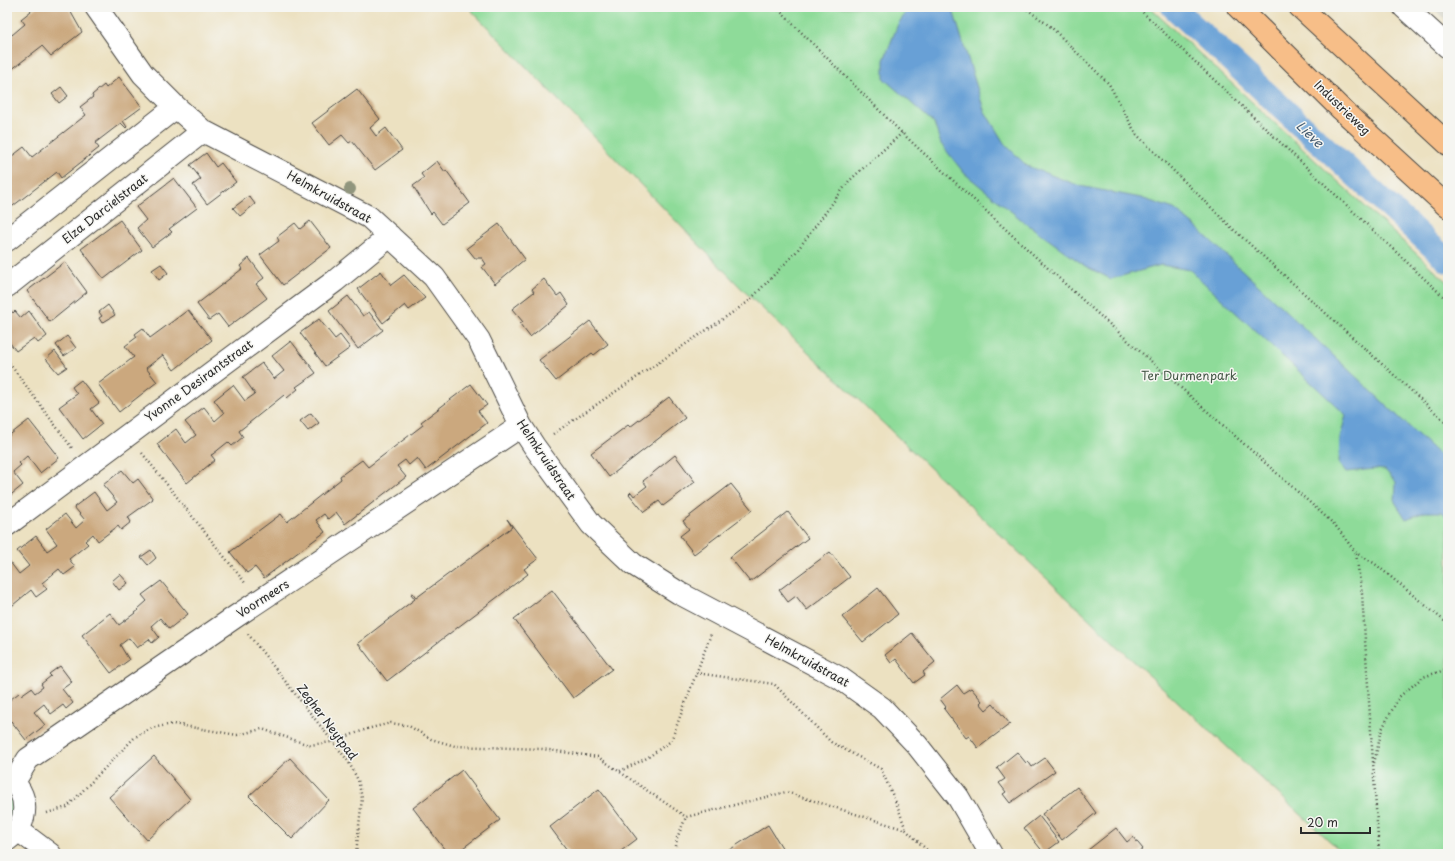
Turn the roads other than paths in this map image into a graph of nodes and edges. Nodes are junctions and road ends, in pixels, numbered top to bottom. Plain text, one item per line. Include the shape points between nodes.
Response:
1 (96, 7) edge
2 (1238, 7) edge
3 (1300, 7) edge
4 (1404, 7) edge
5 (1448, 48) edge
6 (176, 107) junction
7 (203, 131) junction
8 (1448, 144) edge
9 (1448, 207) edge
10 (390, 236) junction
11 (7, 240) edge
12 (7, 286) edge
13 (521, 426) junction
14 (7, 525) edge
15 (10, 779) edge
16 (16, 829) edge
17 (50, 854) edge
18 (991, 854) edge

1 - 6 street, Helmkruidstraat via 143,74
2 - 9 highway, Industrieweg via 1342,109
3 - 8 highway
4 - 5 street
6 - 7 street, Helmkruidstraat
6 - 11 street
7 - 10 street, Helmkruidstraat via 369,217
7 - 12 street, Elza Darcielstraat
10 - 13 street, Helmkruidstraat via 434,277 479,340
10 - 14 street, Yvonne Desirantstraat via 335,282
13 - 15 street, Voormeers via 28,759
13 - 18 street, Helmkruidstraat via 591,524 633,564 679,593 840,678 882,708 917,745 958,797
15 - 16 street via 18,787 25,812
16 - 17 street

